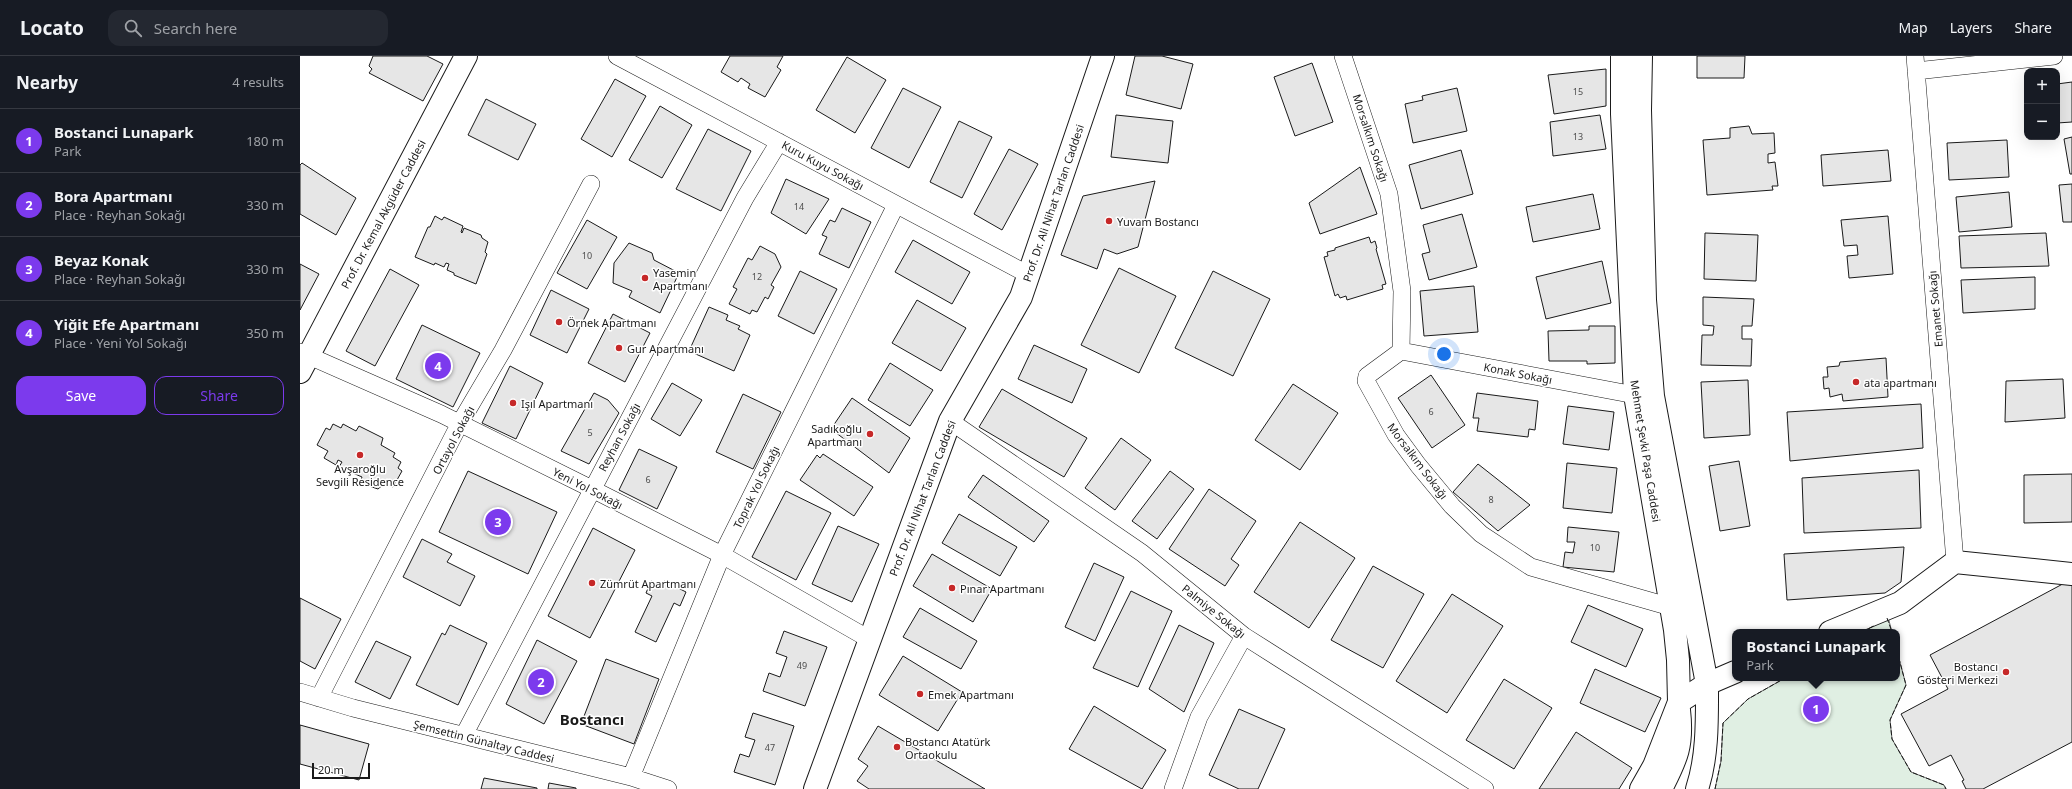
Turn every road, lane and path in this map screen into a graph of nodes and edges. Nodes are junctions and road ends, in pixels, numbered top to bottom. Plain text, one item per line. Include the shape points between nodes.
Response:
1 (466, 56) edge
2 (617, 56) edge
3 (1103, 56) edge
4 (1343, 56) edge
5 (1622, 56) edge
6 (1641, 56) edge
7 (2054, 56) edge
8 (1915, 63) edge
9 (779, 142) junction
10 (591, 184) dead end
11 (896, 204) junction
12 (1029, 275) junction
13 (1401, 352) junction
14 (303, 360) edge
15 (1635, 396) junction
16 (950, 421) junction
17 (460, 423) junction
18 (592, 489) junction
19 (722, 555) junction
20 (1955, 562) junction
21 (2072, 574) edge
22 (1671, 607) junction
23 (1837, 629) edge
24 (1244, 636) junction
25 (869, 639) junction
26 (1732, 673) edge
27 (1707, 684) junction
28 (300, 692) edge
29 (319, 698) junction
30 (1679, 702) junction
31 (464, 735) junction
32 (631, 777) junction
33 (668, 789) edge
34 (815, 789) edge
35 (1173, 789) edge
36 (1485, 789) edge
37 (1641, 789) edge
38 (1661, 789) edge
39 (1697, 789) edge

1 - 14 main road, Prof. Dr. Kemal Akgüder Caddesi
2 - 9 street, Kuru Kuyu Sokağı
3 - 12 main road, Prof. Dr. Ali Nihat Tarlan Caddesi
4 - 13 street, Morsalkım Sokağı via 1390,194 1402,291
5 - 15 main road, Mehmet Şevki Paşa Caddesi via 1622,121
6 - 27 main road, Mehmet Şevki Paşa Caddesi via 1645,300 1653,396
7 - 8 street
8 - 20 street, Emanet Sokağı
9 - 11 street, Kuru Kuyu Sokağı
9 - 18 street, Reyhan Sokağı via 745,198
10 - 17 street, Ortayol Sokağı via 503,350
11 - 12 street, Kuru Kuyu Sokağı
11 - 19 street, Toprak Yol Sokağı
12 - 16 main road, Prof. Dr. Ali Nihat Tarlan Caddesi via 1021,297
13 - 15 street, Konak Sokağı
13 - 22 street, Morsalkım Sokağı via 1367,376 1366,381 1396,435 1452,506 1481,534 1530,567
14 - 17 street, Yeni Yol Sokağı
15 - 22 main road, Mehmet Şevki Paşa Caddesi
16 - 24 street, Palmiye Sokağı via 1142,553
16 - 25 main road, Prof. Dr. Ali Nihat Tarlan Caddesi
17 - 18 street, Yeni Yol Sokağı
17 - 29 street, Ortayol Sokağı
18 - 19 street, Yeni Yol Sokağı
18 - 31 street, Reyhan Sokağı
19 - 25 street, Yeni Yol Sokağı
19 - 32 street, Toprak Yol Sokağı
20 - 21 main road
20 - 23 main road via 1900,603
22 - 30 main road, Mehmet Şevki Paşa Caddesi via 1678,660
24 - 35 street via 1199,717
24 - 36 street, Palmiye Sokağı
25 - 34 main road, Prof. Dr. Ali Nihat Tarlan Caddesi
26 - 27 main road
27 - 30 main road
27 - 39 main road, Mehmet Şevki Paşa Caddesi via 1707,728 1701,778
28 - 29 street, Şemsettin Günaltay Caddesi
29 - 31 street, Şemsettin Günaltay Caddesi
30 - 37 main road, Mehmet Şevki Paşa Caddesi via 1654,766
30 - 38 main road via 1682,734 1678,753
31 - 32 street, Şemsettin Günaltay Caddesi
32 - 33 street, Şemsettin Günaltay Caddesi

